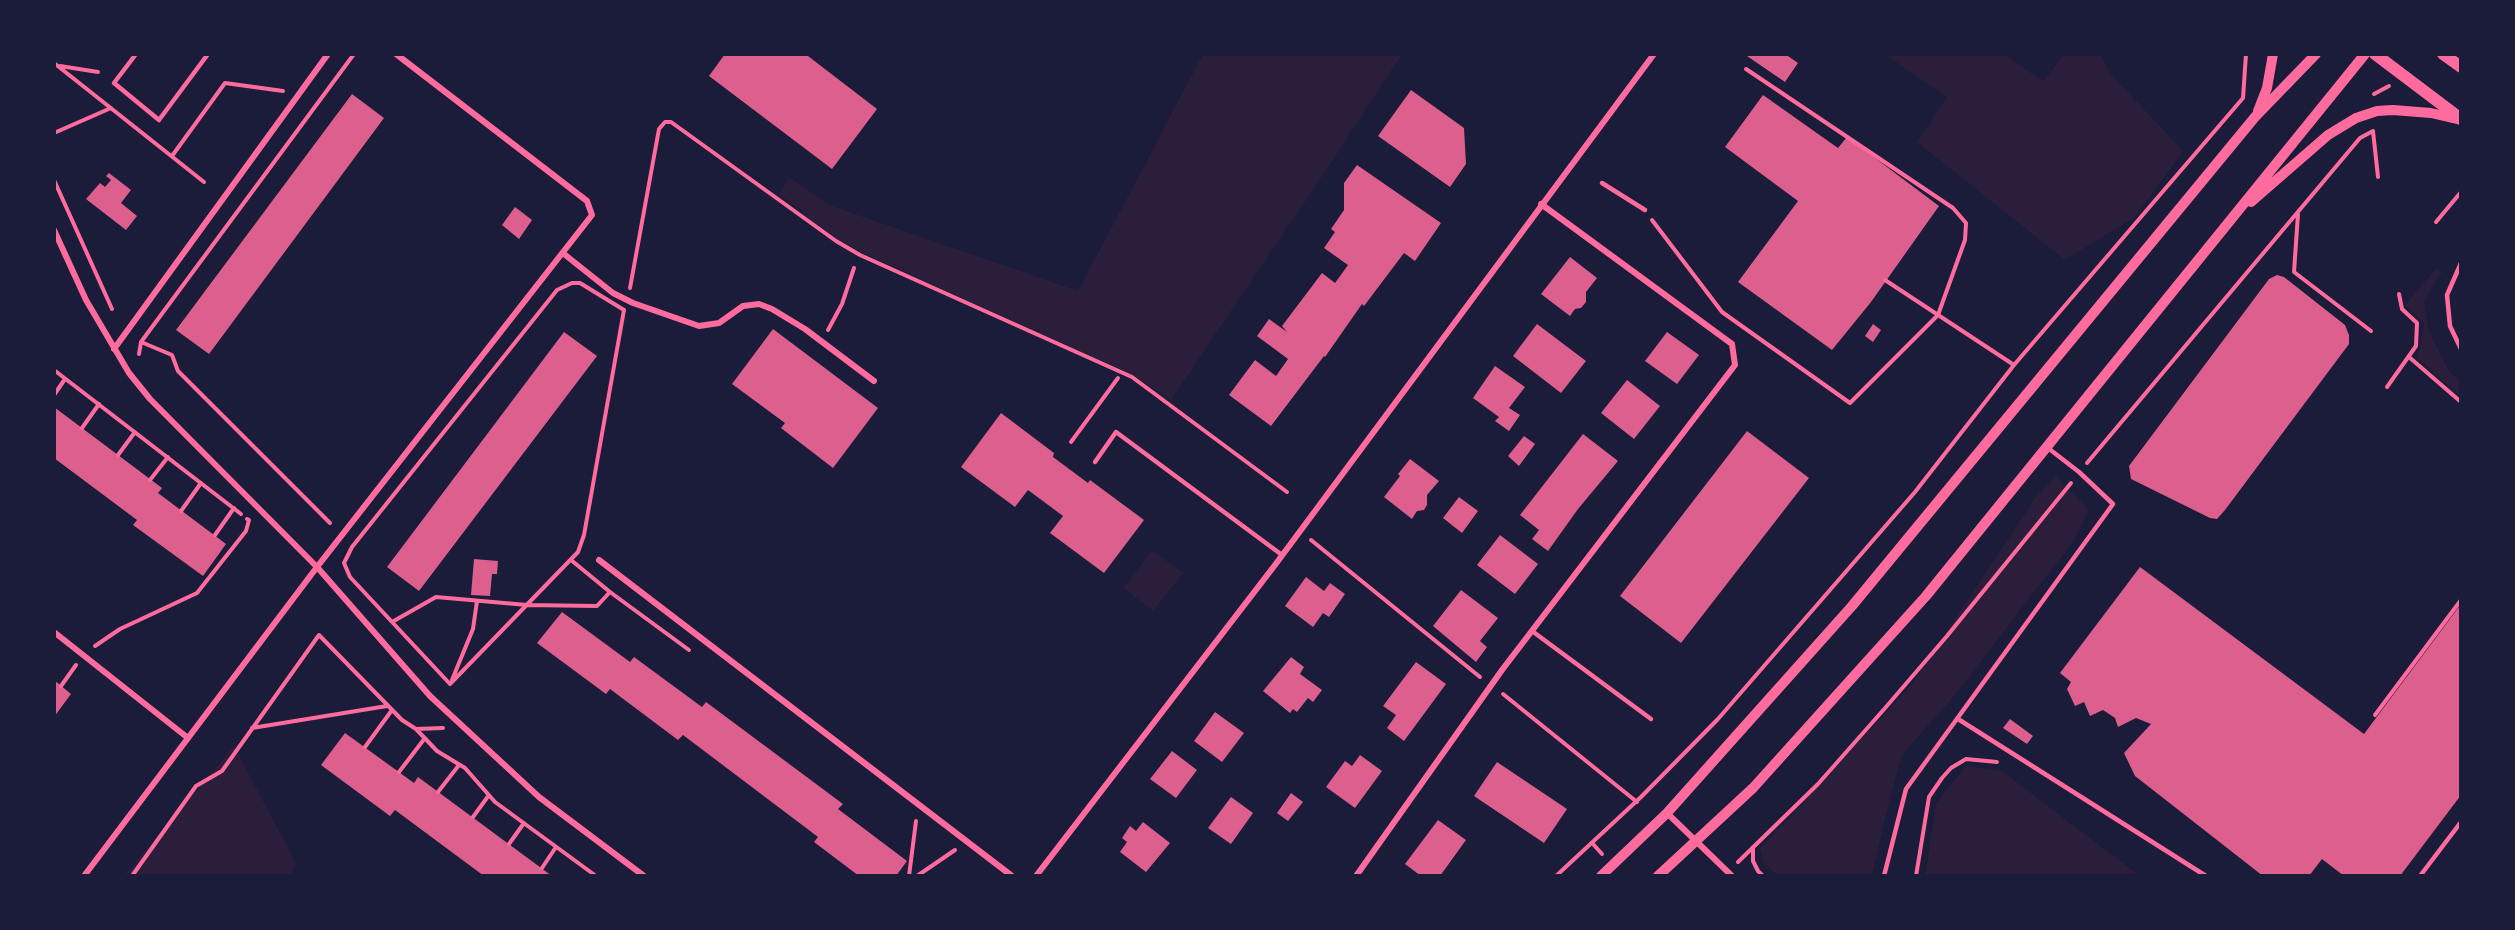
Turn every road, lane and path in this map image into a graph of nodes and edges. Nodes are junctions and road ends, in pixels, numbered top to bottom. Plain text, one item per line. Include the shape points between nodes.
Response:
1 (136, 54) edge
2 (208, 54) edge
3 (328, 54) edge
4 (354, 54) edge
5 (396, 54) edge
6 (1654, 54) edge
7 (2246, 54) edge
8 (2273, 54) edge
9 (2316, 54) edge
10 (2365, 54) edge
11 (2375, 54) edge
12 (2444, 54) edge
13 (55, 65) edge
14 (2461, 67) edge
15 (1746, 69) dead end
16 (98, 72) dead end
17 (300, 93) junction
18 (111, 108) junction
19 (2255, 117) junction
20 (2461, 119) edge
21 (54, 133) edge
22 (172, 156) junction
23 (54, 180) edge
24 (204, 182) dead end
25 (1602, 183) dead end
26 (2461, 192) edge
27 (1541, 204) junction
28 (1645, 210) joint
29 (2298, 213) dead end
30 (2228, 222) junction
31 (2436, 222) dead end
32 (54, 230) edge
33 (564, 254) junction
34 (2461, 264) edge
35 (854, 268) dead end
36 (1885, 280) dead end
37 (629, 291) dead end
38 (2399, 294) dead end
39 (112, 309) dead end
40 (1938, 315) junction
41 (2371, 331) dead end
42 (820, 340) junction
43 (141, 342) junction
44 (114, 349) junction
45 (2461, 349) edge
46 (139, 354) dead end
47 (2409, 357) junction
48 (2014, 365) junction
49 (54, 370) edge
50 (1118, 378) dead end
51 (66, 379) junction
52 (874, 381) dead end
53 (2387, 387) dead end
54 (54, 394) edge
55 (2461, 402) edge
56 (99, 404) junction
57 (82, 428) dead end
58 (135, 432) junction
59 (1071, 442) dead end
60 (2046, 446) junction
61 (118, 455) dead end
62 (168, 457) junction
63 (1095, 462) dead end
64 (150, 480) dead end
65 (201, 483) junction
66 (1287, 492) dead end
67 (234, 508) junction
68 (181, 511) dead end
69 (330, 523) dead end
70 (215, 535) dead end
71 (1311, 540) dead end
72 (1282, 555) junction
73 (571, 560) junction
74 (599, 560) dead end
75 (317, 567) junction
76 (610, 592) junction
77 (2461, 600) edge
78 (477, 601) junction
79 (527, 605) junction
80 (392, 622) junction
81 (1532, 631) junction
82 (54, 632) edge
83 (83, 655) junction
84 (696, 655) dead end
85 (77, 664) dead end
86 (450, 684) junction
87 (1491, 685) junction
88 (61, 686) dead end
89 (388, 706) junction
90 (392, 710) junction
91 (2375, 715) dead end
92 (1651, 719) dead end
93 (1958, 719) junction
94 (464, 727) junction
95 (252, 728) junction
96 (416, 729) junction
97 (188, 738) junction
98 (425, 738) junction
99 (365, 747) dead end
100 (1999, 762) dead end
101 (459, 765) junction
102 (399, 772) dead end
103 (438, 792) dead end
104 (489, 795) junction
105 (1636, 802) junction
106 (1667, 813) junction
107 (473, 817) dead end
108 (917, 818) dead end
109 (2461, 822) edge
110 (524, 823) junction
111 (1695, 841) junction
112 (509, 844) dead end
113 (1753, 846) dead end
114 (556, 847) junction
115 (956, 849) dead end
116 (542, 868) dead end
117 (593, 875) edge
118 (84, 876) edge
119 (132, 876) edge
120 (644, 876) edge
121 (909, 876) edge
122 (917, 876) edge
123 (1012, 876) edge
124 (1035, 876) edge
125 (1356, 876) edge
126 (1556, 876) edge
127 (1601, 876) edge
128 (1658, 876) edge
129 (1732, 876) edge
130 (1763, 876) edge
131 (1884, 876) edge
132 (1916, 876) edge
133 (2206, 876) edge
134 (2420, 876) edge

1 - 2 lane via 114,83 159,120
3 - 17 street
4 - 43 path
5 - 33 street via 587,201 592,215
6 - 27 street
7 - 48 path via 2242,98
8 - 19 street via 2267,88
9 - 19 street
10 - 30 street
11 - 20 main road
12 - 14 main road
13 - 16 path
13 - 18 path
15 - 40 path via 1953,208 1966,223 1965,240
17 - 22 path via 225,83
17 - 44 street
18 - 21 path
18 - 22 path
19 - 106 street via 1852,606
20 - 30 street via 2393,110 2356,118 2328,135
22 - 24 path
23 - 39 path
25 - 28 lane
26 - 31 path
27 - 72 street
27 - 81 street via 1732,344 1735,365
28 - 40 path via 1722,312 1850,403
29 - 41 path via 2294,272
30 - 60 street
32 - 44 street
33 - 42 street via 613,293 699,326 719,323 743,306 759,304
33 - 75 street
34 - 45 lane via 2447,295 2450,326
35 - 42 path via 832,325
36 - 40 path
37 - 66 path via 659,129 664,122 671,122 860,255 1132,377
38 - 47 path via 2402,309 2417,323 2416,346
40 - 48 path
42 - 52 street
43 - 46 path
43 - 69 path via 172,355 178,370
44 - 75 street via 150,399
47 - 53 path
47 - 55 path
48 - 105 path via 1900,509 1718,718
49 - 51 path
50 - 59 path
51 - 54 path
51 - 56 path
56 - 57 path
56 - 58 path
58 - 61 path
58 - 62 path
60 - 93 lane via 2113,504
60 - 111 street via 1926,596 1753,788
62 - 64 path
62 - 65 path
63 - 72 lane via 1116,432
65 - 67 path
65 - 68 path
67 - 70 path
67 - 83 path via 249,520 246,531 197,593 120,629
71 - 87 path
72 - 124 street
73 - 76 path
73 - 79 path
73 - 80 path via 584,535 624,310 580,283 556,290 352,547 344,563 350,577
74 - 123 street
75 - 94 street via 430,696
75 - 97 street
76 - 79 path via 597,606
76 - 84 path
77 - 91 path
78 - 79 path
78 - 80 path via 436,597
78 - 86 path via 473,629
79 - 86 path
80 - 86 path
81 - 87 street
81 - 92 lane
82 - 83 street
83 - 97 street
85 - 88 path
87 - 105 path
87 - 125 street
89 - 90 path
89 - 95 path
89 - 95 path via 319,635
90 - 96 path
90 - 99 path
93 - 131 lane via 1906,789
93 - 133 lane
94 - 96 path
94 - 120 street via 539,797
95 - 119 path via 222,771 196,786
96 - 98 path
97 - 118 street
98 - 101 path
98 - 102 path
100 - 132 path via 1966,759 1942,778 1929,797
101 - 103 path
101 - 104 path
104 - 107 path
104 - 110 path
105 - 126 path
106 - 111 street
106 - 127 street
108 - 121 path
109 - 134 lane
110 - 112 path
110 - 114 path
111 - 128 street
111 - 129 street
113 - 130 path via 1753,861
114 - 116 path
114 - 117 path
115 - 122 path

